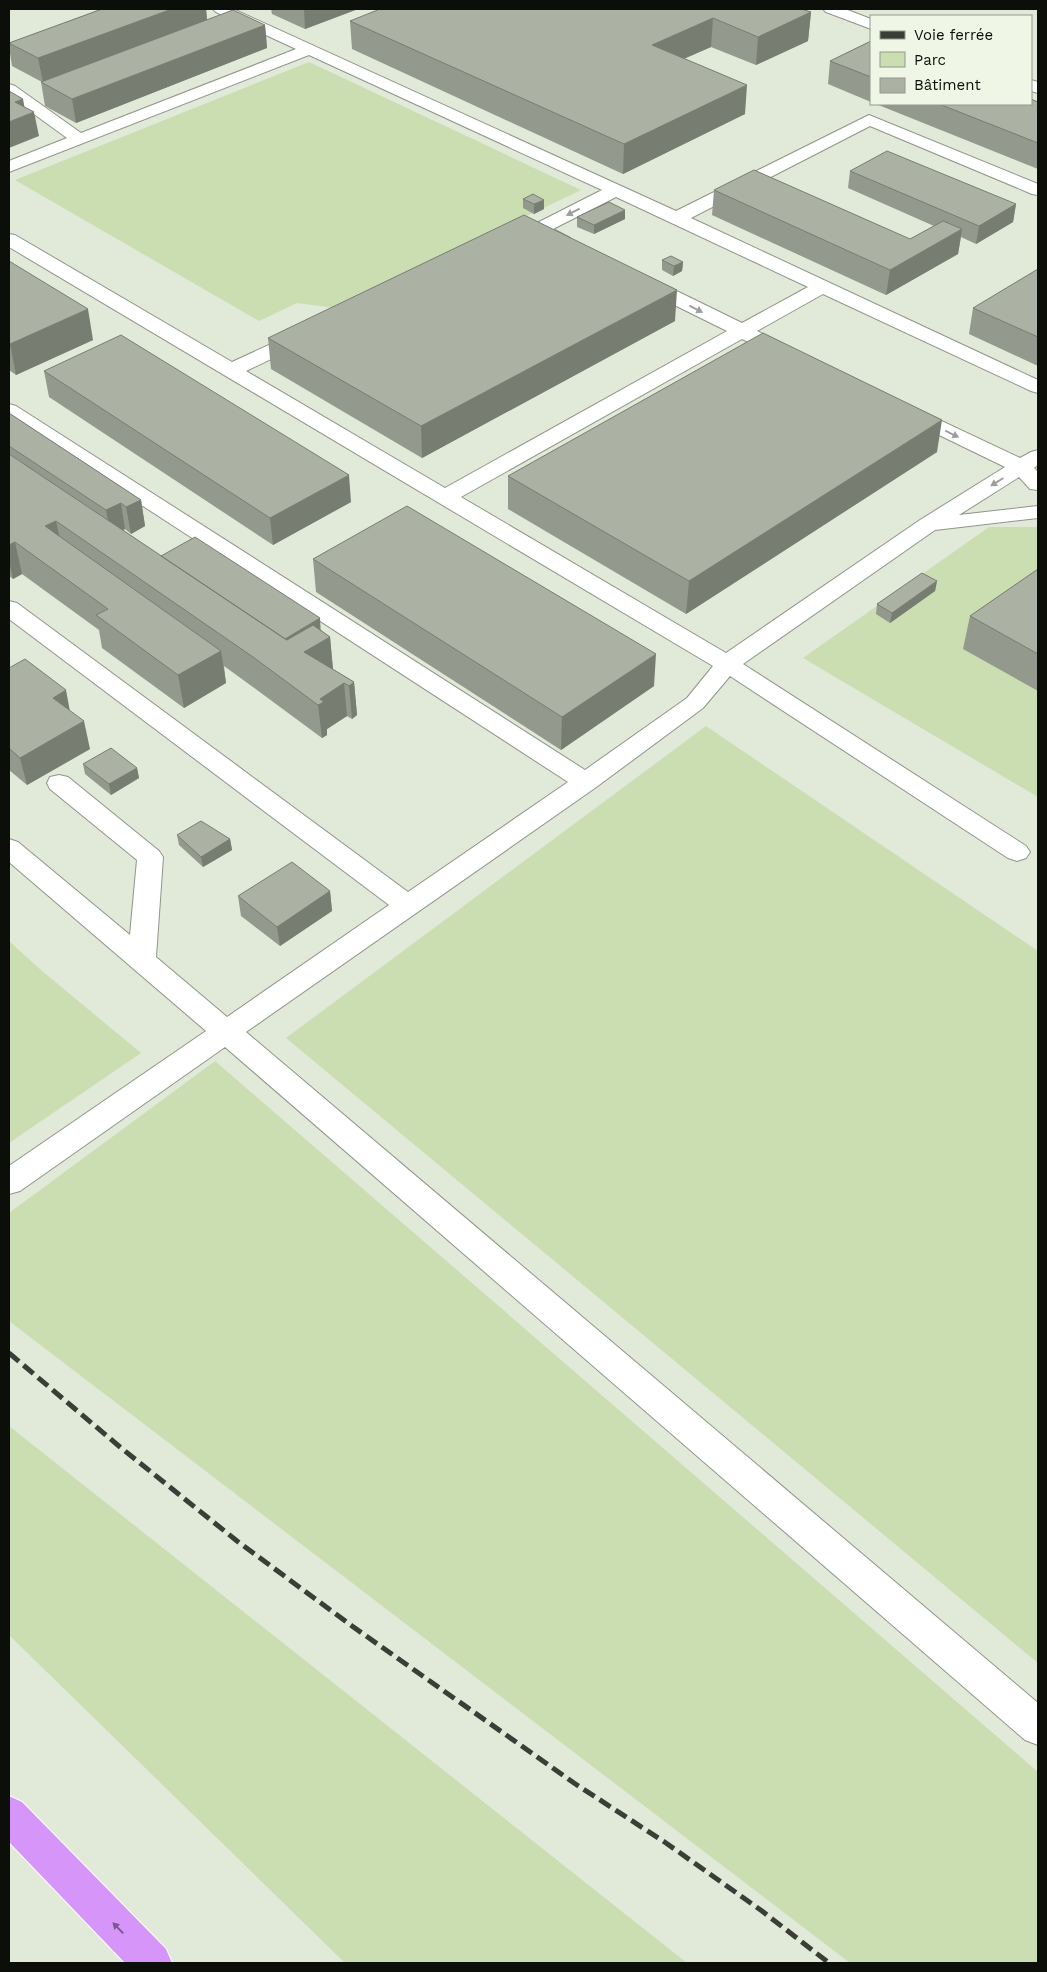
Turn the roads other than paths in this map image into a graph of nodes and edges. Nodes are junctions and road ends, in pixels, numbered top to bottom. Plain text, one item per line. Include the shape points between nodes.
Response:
1 (221, 9) edge
2 (831, 9) edge
3 (261, 12) dead end
4 (244, 19) junction
5 (870, 24) edge
6 (310, 49) junction
7 (9, 89) edge
8 (78, 139) junction
9 (9, 167) edge
10 (616, 190) junction
11 (1038, 190) edge
12 (677, 218) junction
13 (9, 239) edge
14 (582, 251) edge
15 (626, 274) edge
16 (823, 286) junction
17 (320, 328) edge
18 (740, 331) junction
19 (802, 361) edge
20 (231, 370) junction
21 (1038, 387) edge
22 (889, 404) edge
23 (9, 410) edge
24 (1029, 462) edge
25 (1038, 484) edge
26 (445, 497) junction
27 (1038, 512) edge
28 (928, 525) junction
29 (9, 608) edge
30 (727, 664) junction
31 (586, 782) junction
32 (59, 783) dead end
33 (9, 848) edge
34 (1017, 852) dead end
35 (407, 905) junction
36 (142, 960) junction
37 (226, 1032) junction
38 (9, 1182) edge
39 (1038, 1727) edge
40 (9, 1815) edge
41 (152, 1963) edge

1 - 4 lane
2 - 5 lane
3 - 4 lane
4 - 6 lane
6 - 8 lane
6 - 10 lane
7 - 8 lane
8 - 9 lane
10 - 12 lane
10 -> 14 lane via 531,231
11 - 12 lane via 869,120
12 - 16 lane
13 - 20 lane
15 -> 18 lane
16 - 18 lane
16 - 21 lane
17 - 20 lane
18 - 19 lane
18 - 26 lane
20 - 26 lane
22 -> 24 lane
23 - 31 lane
24 - 25 lane
24 -> 28 lane
26 - 30 lane
27 - 28 lane
28 - 30 lane
29 - 35 lane
30 - 31 lane via 695,703
30 - 34 lane
31 - 35 lane
32 - 36 lane via 150,857
33 - 36 lane
35 - 37 lane
36 - 37 lane
37 - 38 lane
37 - 39 lane
41 -> 40 highway

